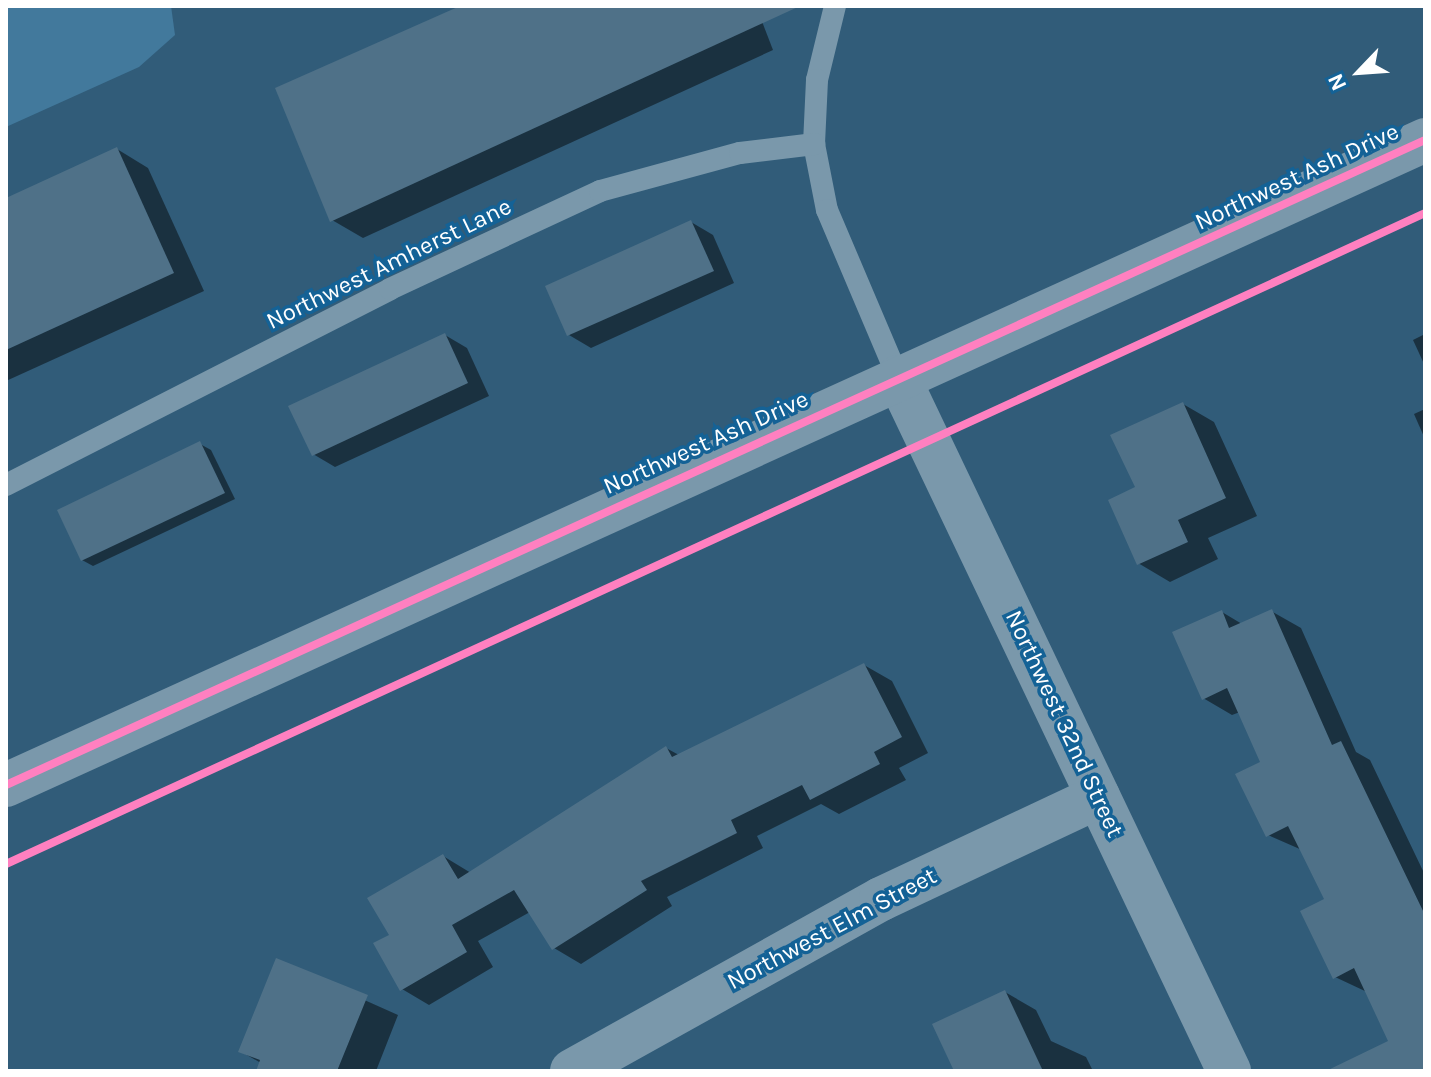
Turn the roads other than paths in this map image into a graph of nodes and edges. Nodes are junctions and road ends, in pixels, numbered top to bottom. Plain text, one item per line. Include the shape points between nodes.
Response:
1 (835, 6) edge
2 (1425, 140) edge
3 (814, 144) junction
4 (898, 377) junction
5 (6, 485) edge
6 (6, 785) edge
7 (1098, 797) junction
8 (572, 1071) edge
9 (1229, 1071) edge

1 - 3 lane via 817,80
2 - 4 street, Northwest Ash Drive via 1087,297
3 - 4 lane via 827,210
3 - 5 lane, Northwest Amherst Lane via 740,153 600,191 390,289
4 - 6 street, Northwest Ash Drive
4 - 7 street, Northwest 32nd Street
7 - 8 street, Northwest Elm Street via 881,899
7 - 9 street, Northwest 32nd Street

